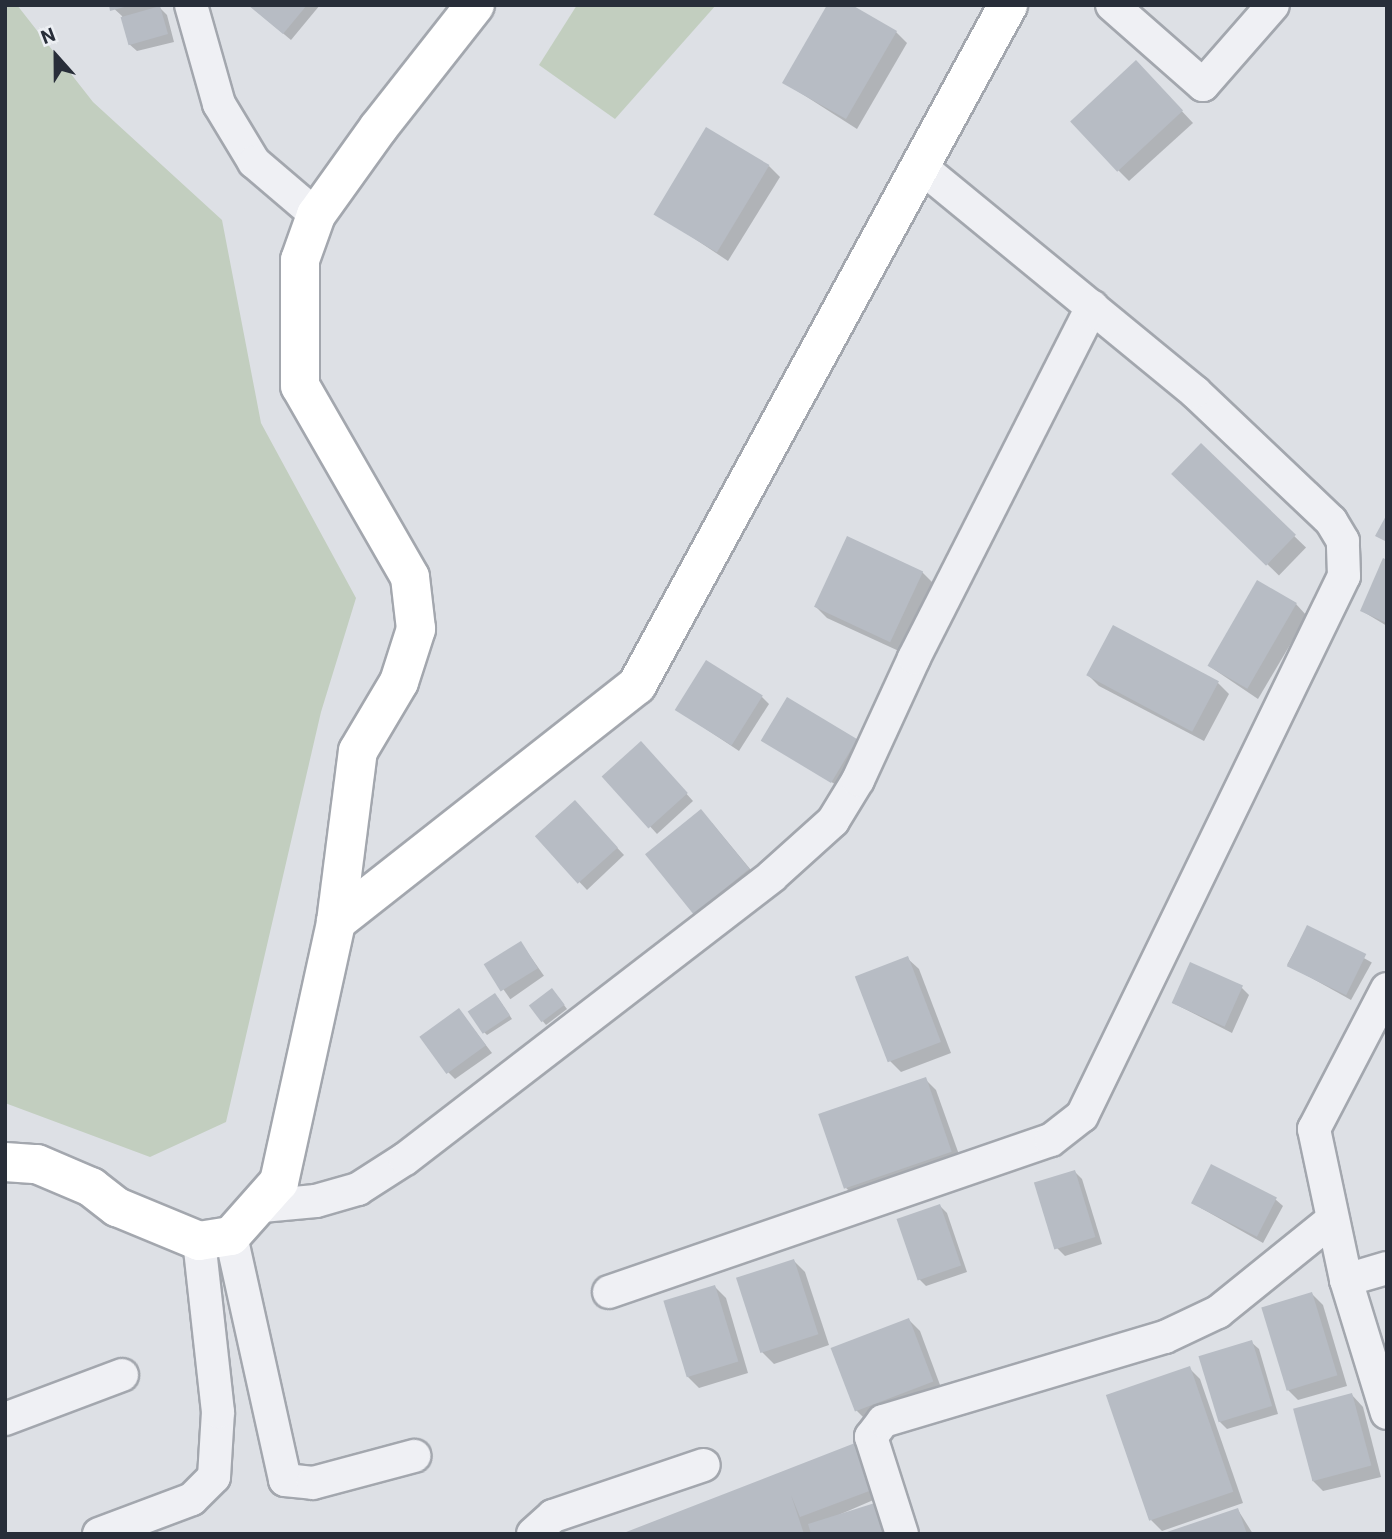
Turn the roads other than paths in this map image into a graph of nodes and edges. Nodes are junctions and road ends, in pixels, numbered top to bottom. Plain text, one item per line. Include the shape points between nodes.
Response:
1 (191, 5) edge
2 (475, 5) edge
3 (1008, 5) edge
4 (1112, 5) edge
5 (1273, 5) edge
6 (920, 166) junction
7 (316, 215) junction
8 (1092, 307) junction
9 (336, 922) junction
10 (1387, 989) edge
11 (5, 1162) edge
12 (262, 1206) junction
13 (1332, 1220) junction
14 (215, 1238) junction
15 (1387, 1268) edge
16 (1346, 1280) junction
17 (609, 1292) dead end
18 (122, 1375) dead end
19 (1387, 1413) edge
20 (5, 1419) edge
21 (414, 1456) dead end
22 (704, 1465) dead end
23 (99, 1534) edge
24 (533, 1534) edge
25 (901, 1534) edge

1 - 7 street via 219,104 254,162
2 - 7 street
3 - 6 street
4 - 5 street via 1203,85
6 - 8 street
6 - 9 street via 637,685
7 - 9 street via 300,260 300,386 410,577 416,629 399,682 358,751
8 - 12 street via 914,658 859,780 833,821 772,876 405,1160 358,1189 316,1201
8 - 17 street via 1195,392 1331,522 1343,541 1344,559 1344,576 1111,1058 1082,1116 1051,1140
9 - 12 street via 279,1182
10 - 13 street via 1314,1129
11 - 14 street via 37,1164 90,1187 117,1207
12 - 14 street
13 - 16 street
13 - 25 street via 1219,1312 1165,1337 883,1421 871,1437
14 - 21 street via 285,1480 313,1483
14 - 23 street via 218,1412 214,1477 192,1499
15 - 16 street
16 - 19 street
18 - 20 street
22 - 24 street via 553,1516

